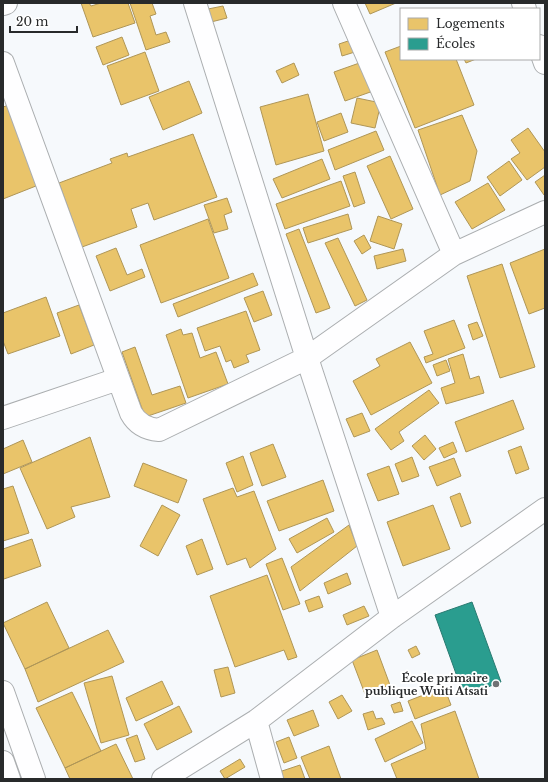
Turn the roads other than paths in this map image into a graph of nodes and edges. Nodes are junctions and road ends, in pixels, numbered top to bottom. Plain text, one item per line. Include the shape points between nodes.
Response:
1 (6, 3) edge
2 (195, 3) edge
3 (344, 3) edge
4 (3, 4) edge
5 (540, 49) edge
6 (545, 62) edge
7 (3, 63) edge
8 (545, 212) edge
9 (454, 254) junction
10 (307, 358) junction
11 (118, 379) junction
12 (3, 418) edge
13 (545, 509) edge
14 (392, 618) junction
15 (3, 692) edge
16 (256, 721) junction
17 (3, 762) edge
18 (9, 779) edge
19 (34, 779) edge
20 (163, 779) edge
21 (272, 779) edge

1 - 4 street
2 - 10 street
3 - 9 street
5 - 6 street
7 - 11 street
8 - 9 street
9 - 10 street
10 - 11 street via 159,430 150,429 135,421
10 - 14 street
11 - 12 street
13 - 14 street
14 - 16 street
15 - 19 street
16 - 20 street
16 - 21 street
17 - 18 street

